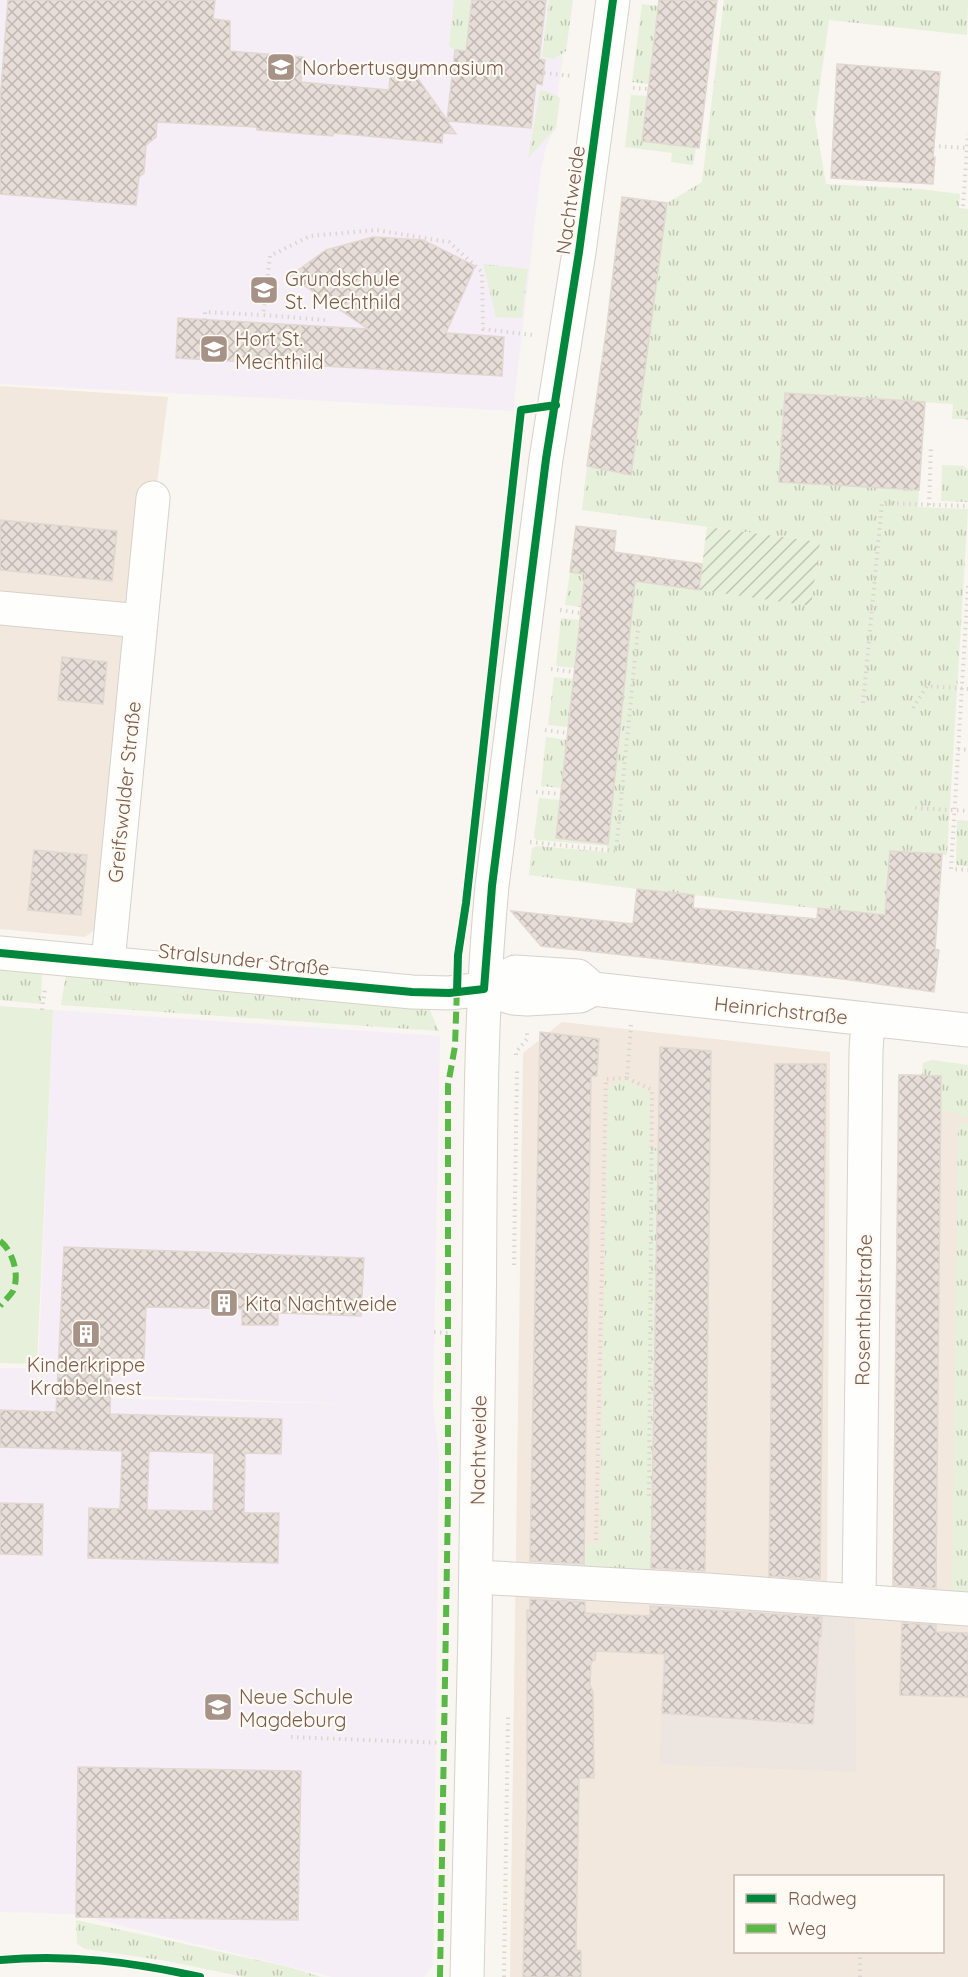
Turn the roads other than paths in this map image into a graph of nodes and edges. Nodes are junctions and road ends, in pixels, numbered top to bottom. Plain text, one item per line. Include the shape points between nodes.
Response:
1 (613, 0) edge
2 (153, 498) dead end
3 (0, 608) edge
4 (141, 621) junction
5 (0, 953) edge
6 (108, 962) junction
7 (484, 988) junction
8 (868, 1019) junction
9 (968, 1030) edge
10 (477, 1577) junction
11 (859, 1600) junction
12 (968, 1609) edge
13 (467, 1977) edge

1 - 7 street, Nachtweide via 581,241 546,459 492,886
2 - 4 street, Greifswalder Straße
3 - 4 street
4 - 6 street, Greifswalder Straße
5 - 6 street, Stralsunder Straße
6 - 7 street, Stralsunder Straße via 412,992 449,993
7 - 8 street, Heinrichstraße via 515,972 578,976 593,989
7 - 10 street, Nachtweide
8 - 9 street, Heinrichstraße
8 - 11 street, Rosenthalstraße
10 - 11 street
10 - 13 street, Nachtweide
11 - 12 street

